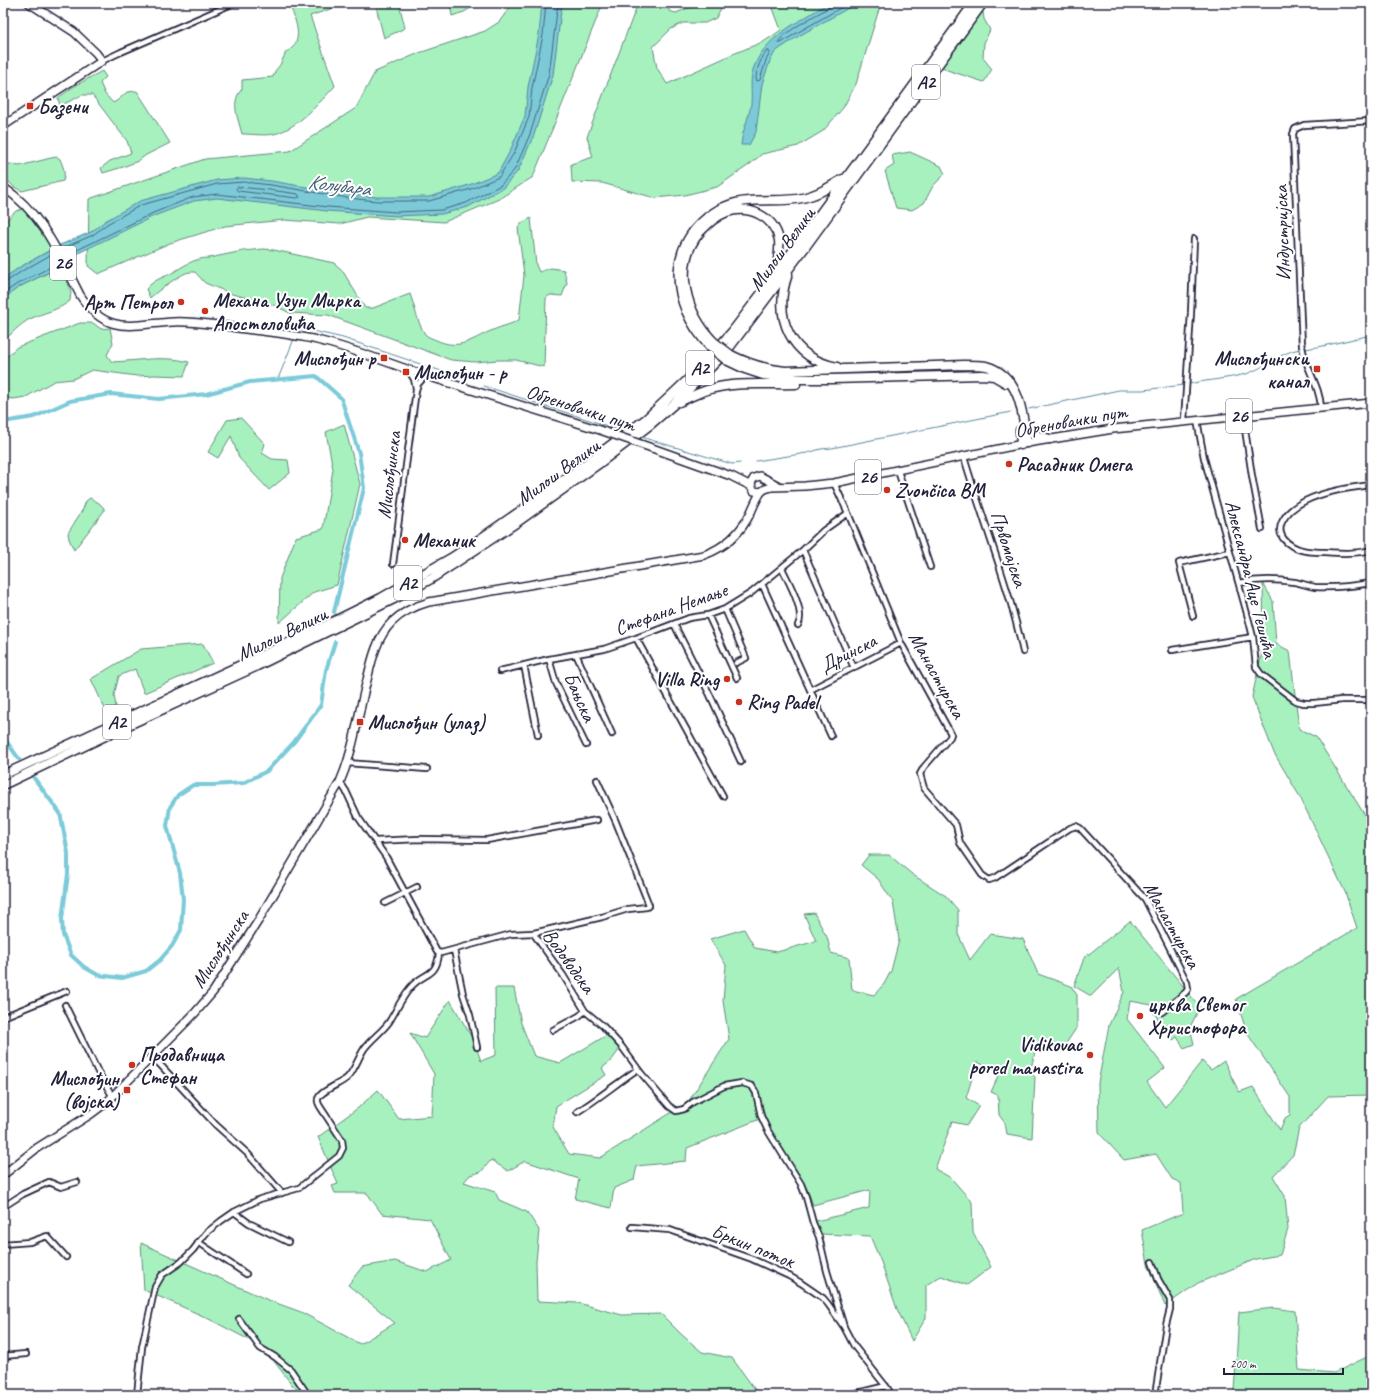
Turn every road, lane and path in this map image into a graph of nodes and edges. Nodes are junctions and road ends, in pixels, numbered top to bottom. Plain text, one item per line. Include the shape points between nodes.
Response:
1 (29, 3) edge
2 (234, 3) edge
3 (974, 3) edge
4 (983, 3) edge
5 (102, 61) junction
6 (1371, 121) edge
7 (3, 126) edge
8 (847, 176) junction
9 (3, 187) edge
10 (1194, 239) dead end
11 (791, 266) junction
12 (774, 278) junction
13 (712, 344) junction
14 (729, 357) junction
15 (407, 369) junction
16 (850, 369) junction
17 (426, 375) junction
18 (832, 379) junction
19 (416, 390) junction
20 (1371, 403) edge
21 (673, 405) junction
22 (1321, 408) junction
23 (1243, 416) junction
24 (1197, 420) junction
25 (1184, 421) junction
26 (1024, 425) junction
27 (1050, 439) junction
28 (1024, 444) junction
29 (964, 457) junction
30 (898, 470) junction
31 (765, 479) junction
32 (834, 483) junction
33 (752, 484) junction
34 (779, 486) junction
35 (1371, 486) edge
36 (763, 490) junction
37 (752, 511) junction
38 (848, 513) junction
39 (1262, 528) dead end
40 (803, 550) junction
41 (1371, 550) edge
42 (1230, 552) junction
43 (393, 564) dead end
44 (930, 567) dead end
45 (782, 568) junction
46 (1239, 583) junction
47 (1371, 583) edge
48 (762, 584) junction
49 (725, 609) junction
50 (708, 615) junction
51 (1193, 616) dead end
52 (674, 624) junction
53 (798, 624) dead end
54 (1253, 637) junction
55 (636, 638) junction
56 (901, 643) junction
57 (1172, 650) dead end
58 (1023, 652) dead end
59 (576, 654) junction
60 (549, 659) junction
61 (736, 663) dead end
62 (524, 665) junction
63 (854, 668) junction
64 (500, 671) dead end
65 (737, 678) dead end
66 (810, 690) junction
67 (1371, 700) edge
68 (612, 734) dead end
69 (538, 736) dead end
70 (831, 736) dead end
71 (586, 745) dead end
72 (741, 762) dead end
73 (347, 763) junction
74 (427, 769) dead end
75 (3, 775) edge
76 (597, 780) dead end
77 (340, 782) junction
78 (3, 785) edge
79 (722, 796) dead end
80 (597, 820) dead end
81 (375, 841) junction
82 (416, 887) dead end
83 (404, 893) junction
84 (385, 903) dead end
85 (534, 933) junction
86 (454, 950) junction
87 (439, 953) junction
88 (67, 991) dead end
89 (65, 1005) dead end
90 (585, 1011) junction
91 (1162, 1012) dead end
92 (3, 1017) edge
93 (553, 1030) dead end
94 (477, 1047) dead end
95 (152, 1057) junction
96 (638, 1069) junction
97 (113, 1097) junction
98 (758, 1106) joint
99 (577, 1112) dead end
100 (3, 1175) edge
101 (77, 1182) dead end
102 (282, 1193) junction
103 (3, 1207) edge
104 (234, 1212) junction
105 (632, 1227) dead end
106 (198, 1242) junction
107 (288, 1242) dead end
108 (3, 1244) edge
109 (66, 1257) dead end
110 (1152, 1262) dead end
111 (246, 1274) dead end
112 (239, 1319) dead end
113 (844, 1327) junction
114 (26, 1354) dead end
115 (3, 1356) edge
116 (886, 1386) junction
117 (137, 1395) edge
118 (308, 1395) edge
119 (849, 1395) edge
120 (891, 1395) edge
121 (1155, 1395) edge

1 - 5 main road via 74,32
2 - 5 street
3 - 8 highway, Милош Велики / A2
4 - 11 highway, Милош Велики / A2
5 - 7 main road
6 - 22 street, Индустријска via 1304,125 1295,129 1293,134 1302,346 1306,363 1319,390
8 - 12 highway, Милош Велики / A2
8 - 13 highway via 808,197 747,201 727,206 704,219 693,231 684,247 680,263 679,289 691,322
9 - 15 main road, Обреновачки пут / 26 via 33,213 84,301 109,322 135,326 186,322 294,336 344,348
10 - 25 street via 1192,313
11 - 16 highway via 782,301 783,316 789,334 802,351 816,360
11 - 21 highway, Милош Велики / A2 via 726,352
12 - 13 highway via 779,255 779,239 777,232 765,218 750,210 734,210 718,216 704,227 688,254 684,274 687,296 696,318
12 - 75 highway, Милош Велики / A2 via 718,349 646,419 542,496 456,555 381,598 312,632
13 - 14 highway, bridge
14 - 16 highway via 753,366 775,370
14 - 18 highway via 744,370 763,375 797,379
15 - 17 main road, Обреновачки пут / 26
15 - 19 street, Мислођинска via 414,379
16 - 26 highway via 964,365 991,368 1005,376 1014,387
17 - 19 street, Мислођинска
17 - 33 main road, Обреновачки пут / 26, bridge via 600,430
18 - 21 highway via 822,383 720,386
18 - 28 highway via 994,376 1004,381 1013,394
19 - 43 street, Мислођинска
20 - 22 main road, Обреновачки пут / 26
21 - 78 highway, Милош Велики / A2 via 550,499 416,587 255,667
22 - 23 main road, Обреновачки пут / 26
23 - 24 main road, Обреновачки пут / 26
23 - 39 street
24 - 25 main road, Обреновачки пут / 26
24 - 42 street, Александра Аце Тешића via 1204,458
25 - 27 main road, Обреновачки пут / 26
26 - 27 highway via 1033,434
26 - 28 highway
27 - 28 main road, Обреновачки пут / 26
28 - 29 main road, Обреновачки пут / 26
29 - 30 main road, Обреновачки пут / 26
29 - 58 street, Првомајска via 1017,622
30 - 32 main road, Обреновачки пут / 26
30 - 44 street
31 - 33 main road, 26 via 760,476
31 - 34 main road, Обреновачки пут / 26
31 - 36 main road via 767,483
32 - 34 main road, Обреновачки пут / 26
32 - 38 street, Манастирска
33 - 36 main road, 26 via 754,491
33 - 37 main road
34 - 36 main road, Обреновачки пут / 26
35 - 41 street via 1340,490 1305,501 1286,515 1280,532 1282,538 1293,547 1309,551 1341,553
36 - 37 main road, Мислођинска
37 - 73 main road, Мислођинска via 733,538 720,548 704,555 453,597 413,607 387,628 376,648
38 - 40 street, Стефана Немање via 824,530
38 - 56 street, Манастирска
40 - 45 street, Стефана Немање
40 - 63 street
42 - 46 street, Александра Аце Тешића
42 - 51 street via 1179,563
45 - 48 street, Стефана Немање
45 - 53 street via 799,608
46 - 47 street via 1272,580 1296,582 1313,587 1332,587
46 - 54 street, Александра Аце Тешића
48 - 49 street, Стефана Немање
48 - 66 street
49 - 50 street, Стефана Немање
49 - 61 street via 746,658
50 - 52 street, Стефана Немање via 701,614
50 - 65 street
52 - 55 street, Стефана Немање
52 - 72 street
54 - 57 street
54 - 67 street, Александра Аце Тешића via 1256,667 1296,702 1304,704
55 - 59 street, Стефана Немање via 604,649
55 - 79 street
56 - 63 street, Дринска
56 - 91 street, Манастирска via 951,734 920,774 924,788 956,825 960,843 982,875 989,880 995,878 1073,826 1078,826 1145,899 1187,982 1186,992
59 - 60 street, Стефана Немање
59 - 68 street
60 - 62 street, Стефана Немање
60 - 71 street, Бањска via 556,683
62 - 64 street, Стефана Немање
62 - 69 street
63 - 66 street, Дринска
66 - 70 street
73 - 74 street
73 - 77 main road, Мислођинска
76 - 85 street via 616,822 648,908 628,909
77 - 81 street via 358,817
77 - 95 main road, Мислођинска via 217,986
80 - 81 street via 487,840
81 - 83 street
82 - 83 street
83 - 84 street
83 - 87 street
85 - 86 street, Водоводска via 511,934
85 - 90 street, Водоводска
86 - 87 street, Водоводска
86 - 94 street
87 - 102 street via 435,969 409,989 388,1023 365,1048 350,1074 318,1099 318,1103 342,1140 342,1152 303,1186
88 - 92 street
89 - 97 street
90 - 93 street
90 - 96 street, Водоводска via 603,1026
95 - 97 main road, Мислођинска
95 - 102 street via 216,1125 247,1153
96 - 98 street, Водоводска via 676,1111 724,1086 736,1083 752,1086
96 - 99 street
97 - 100 main road, Мислођинска via 37,1148
98 - 113 street, Бркин поток via 768,1131 801,1184
101 - 103 street via 61,1187 49,1182
102 - 104 street via 260,1199
104 - 106 street
104 - 107 street via 249,1223
105 - 113 street, Бркин поток via 670,1230 752,1259 789,1276 822,1298
106 - 111 street
106 - 117 street via 181,1262 162,1275 157,1283 142,1347
108 - 109 street via 30,1242 47,1236
110 - 121 street via 1170,1300
112 - 118 street via 260,1348 291,1370
113 - 116 street, Бркин поток via 854,1346
114 - 115 street
116 - 119 street
116 - 120 street, Бркин поток

